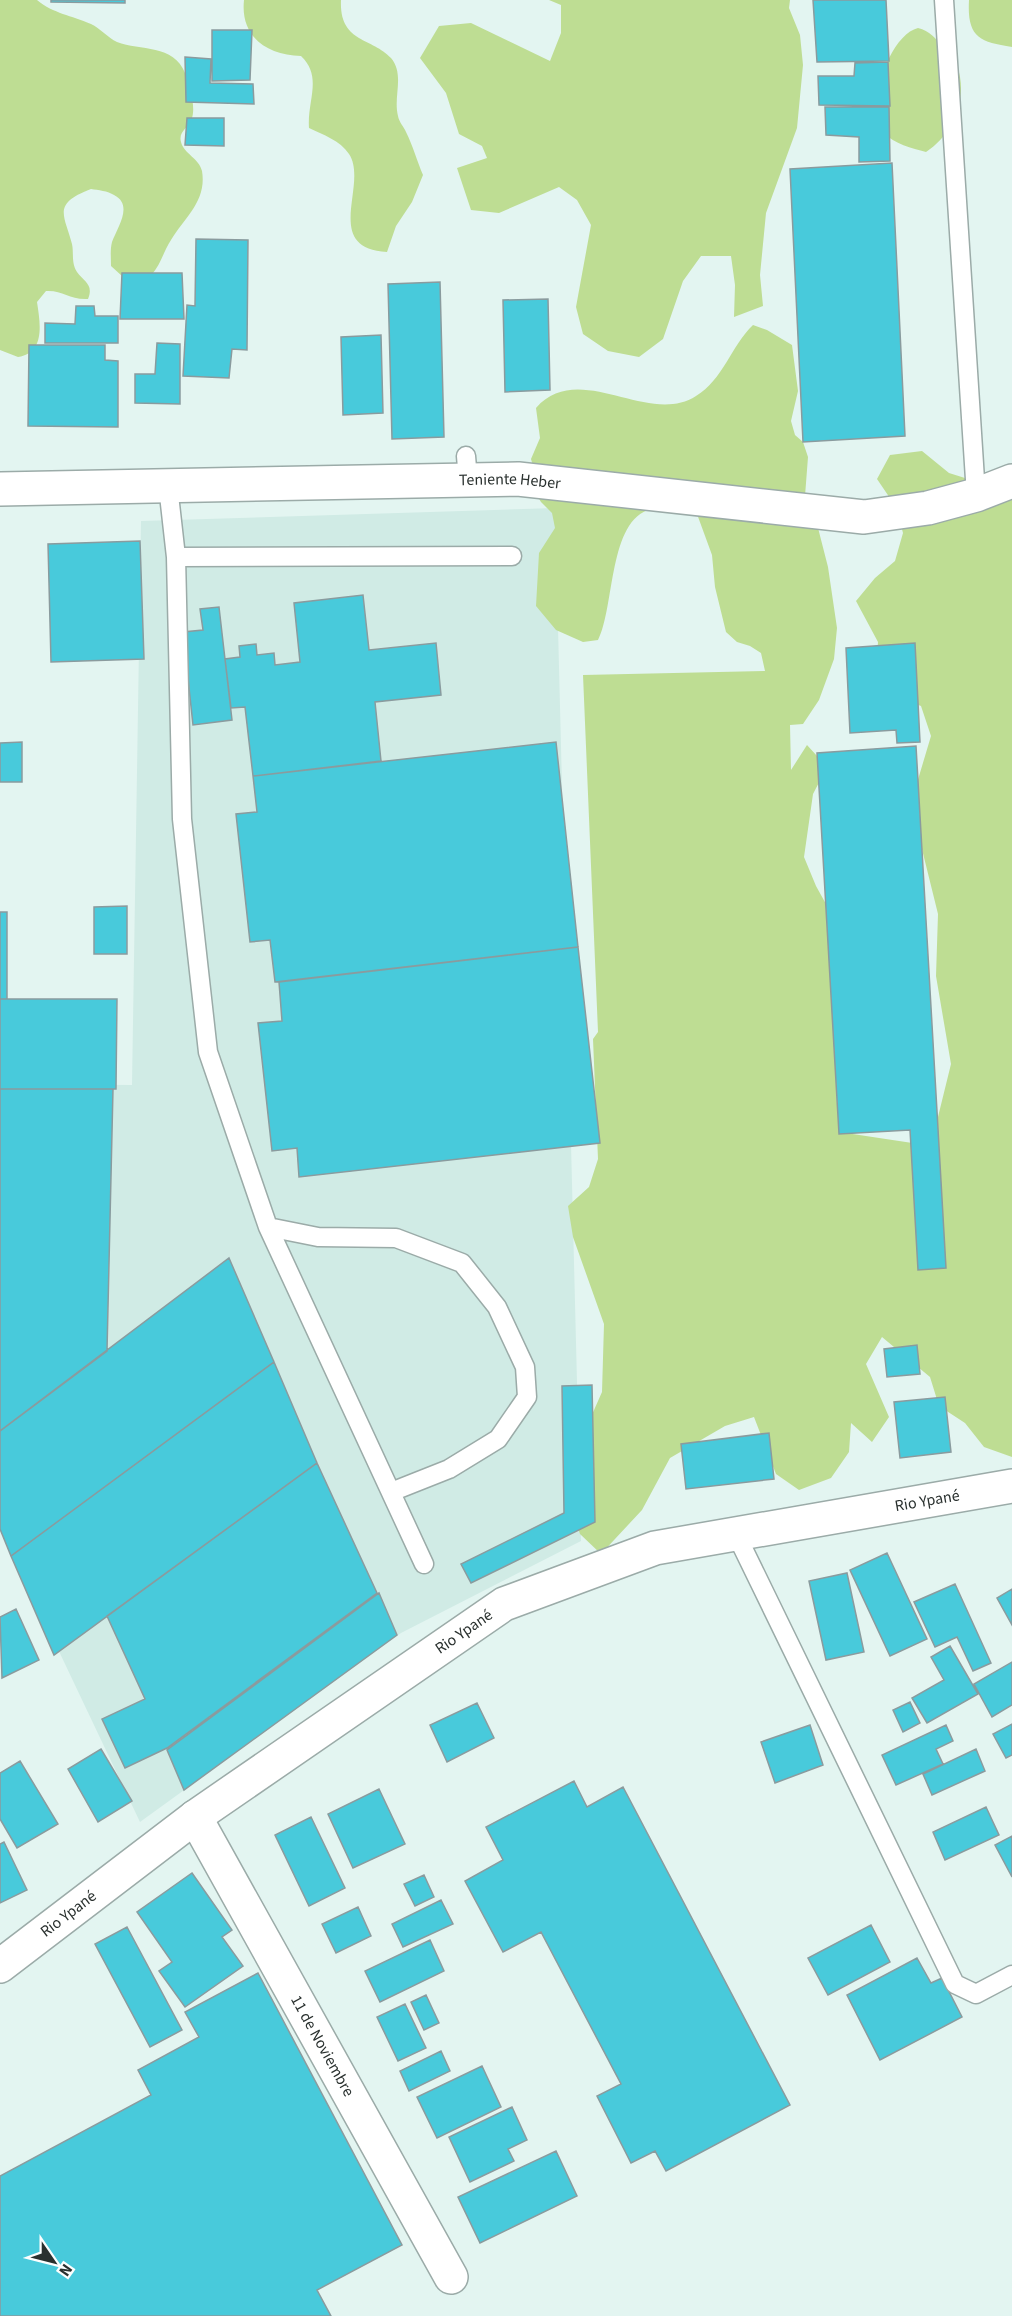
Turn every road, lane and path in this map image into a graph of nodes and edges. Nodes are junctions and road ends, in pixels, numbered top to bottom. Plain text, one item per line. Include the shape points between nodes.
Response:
1 (944, 0) edge
2 (1012, 481) edge
3 (168, 486) junction
4 (0, 489) edge
5 (976, 495) junction
6 (512, 556) dead end
7 (176, 557) junction
8 (268, 1227) junction
9 (1012, 1486) edge
10 (391, 1492) junction
11 (736, 1534) junction
12 (424, 1564) dead end
13 (195, 1817) junction
14 (0, 1966) edge
15 (1012, 1975) edge
16 (451, 2277) dead end

1 - 5 lane
2 - 5 street, Teniente Heber
3 - 4 street, Teniente Heber
3 - 5 street, Teniente Heber via 467,468 518,479 864,517 928,508
3 - 7 lane
6 - 7 lane
7 - 8 lane via 182,819 208,1052
8 - 10 lane
8 - 10 lane via 318,1237 396,1238 462,1263 497,1307 525,1367 527,1397 498,1439 449,1469
9 - 11 street, Rio Ypané
10 - 12 lane
11 - 13 street, Rio Ypané via 655,1548 504,1604
11 - 15 lane via 955,1984 976,1994
13 - 14 street, Rio Ypané
13 - 16 street, 11 de Noviembre

